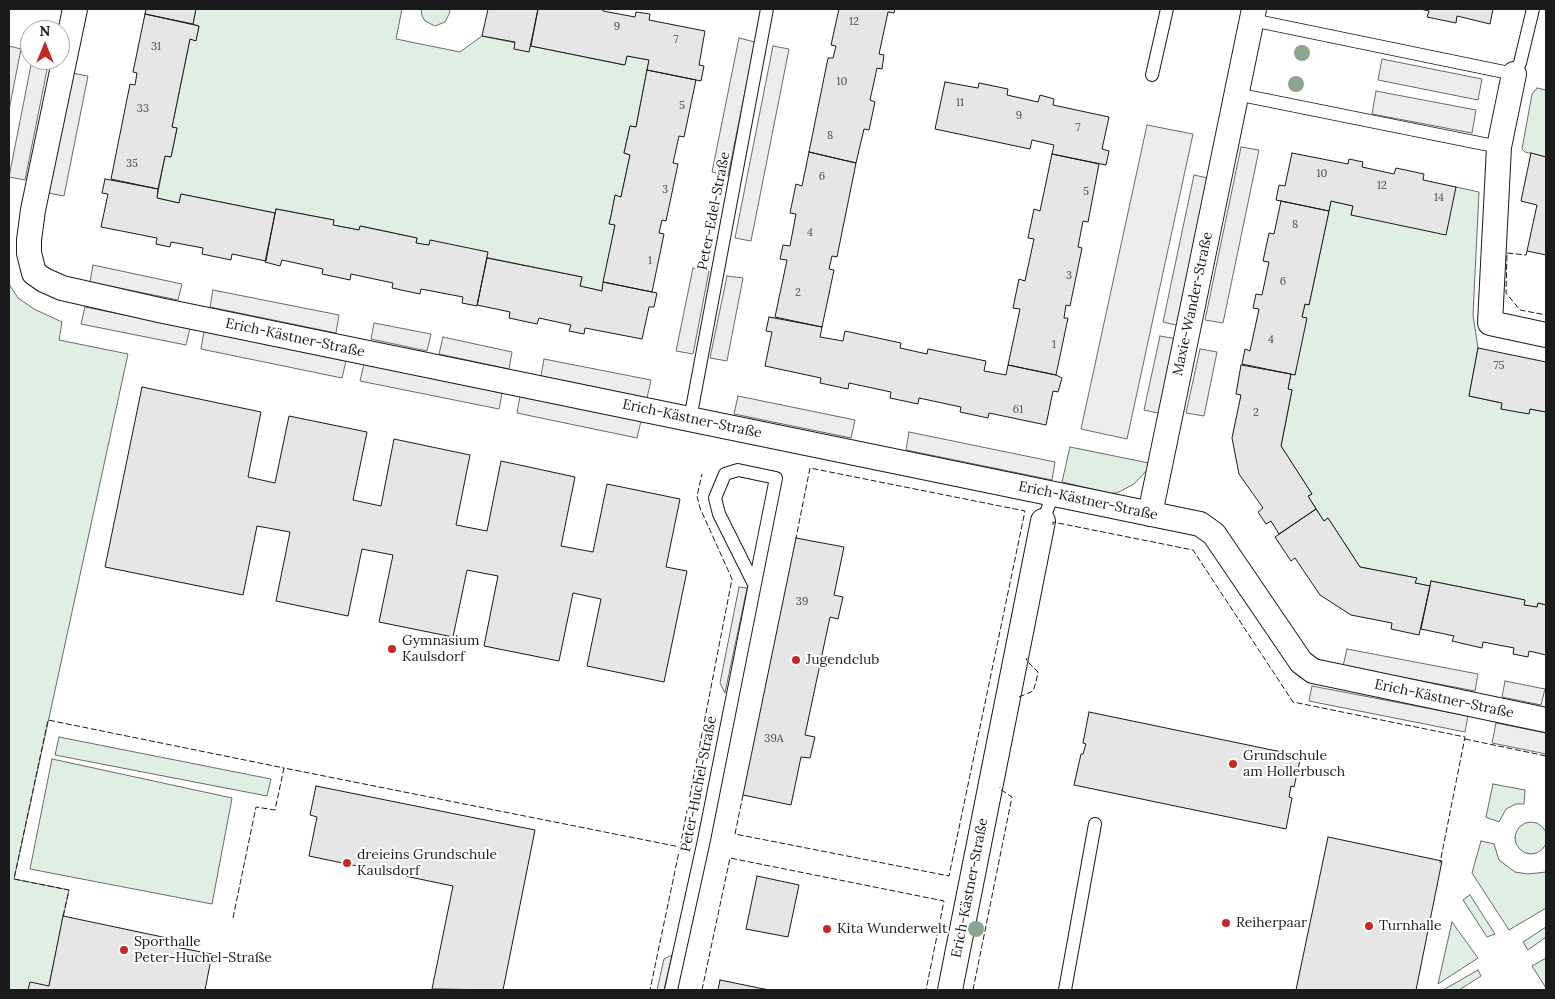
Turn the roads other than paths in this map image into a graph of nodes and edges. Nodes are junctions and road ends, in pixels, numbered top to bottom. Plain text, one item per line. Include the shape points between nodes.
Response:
1 (75, 9) edge
2 (767, 9) edge
3 (1167, 9) edge
4 (1532, 9) edge
5 (1253, 14) edge
6 (1514, 74) junction
7 (1152, 75) dead end
8 (1236, 94) junction
9 (1499, 147) junction
10 (1546, 335) edge
11 (690, 419) junction
12 (1053, 494) junction
13 (1150, 514) junction
14 (1043, 521) joint
15 (754, 584) junction
16 (1546, 720) edge
17 (1094, 824) dead end
18 (671, 990) edge
19 (950, 990) edge
20 (1065, 990) edge

1 - 11 street, Erich-Kästner-Straße via 29,240 34,273 44,280 62,288 159,310
2 - 11 lane, Peter-Edel-Straße
3 - 7 lane
4 - 6 lane via 1520,63
5 - 6 lane, Maxie-Wander-Straße
5 - 8 street, Maxie-Wander-Straße
6 - 9 street
8 - 9 lane
8 - 13 street, Maxie-Wander-Straße
9 - 10 street via 1490,323
11 - 12 street, Erich-Kästner-Straße
12 - 13 street, Erich-Kästner-Straße
12 - 14 lane
13 - 16 street, Erich-Kästner-Straße via 1200,524 1214,534 1301,662 1313,671
14 - 19 street, Erich-Kästner-Straße
15 - 15 lane, Peter-Huchel-Straße via 776,478 738,470 725,474 715,498 719,514
15 - 18 lane, Peter-Huchel-Straße
17 - 20 lane

